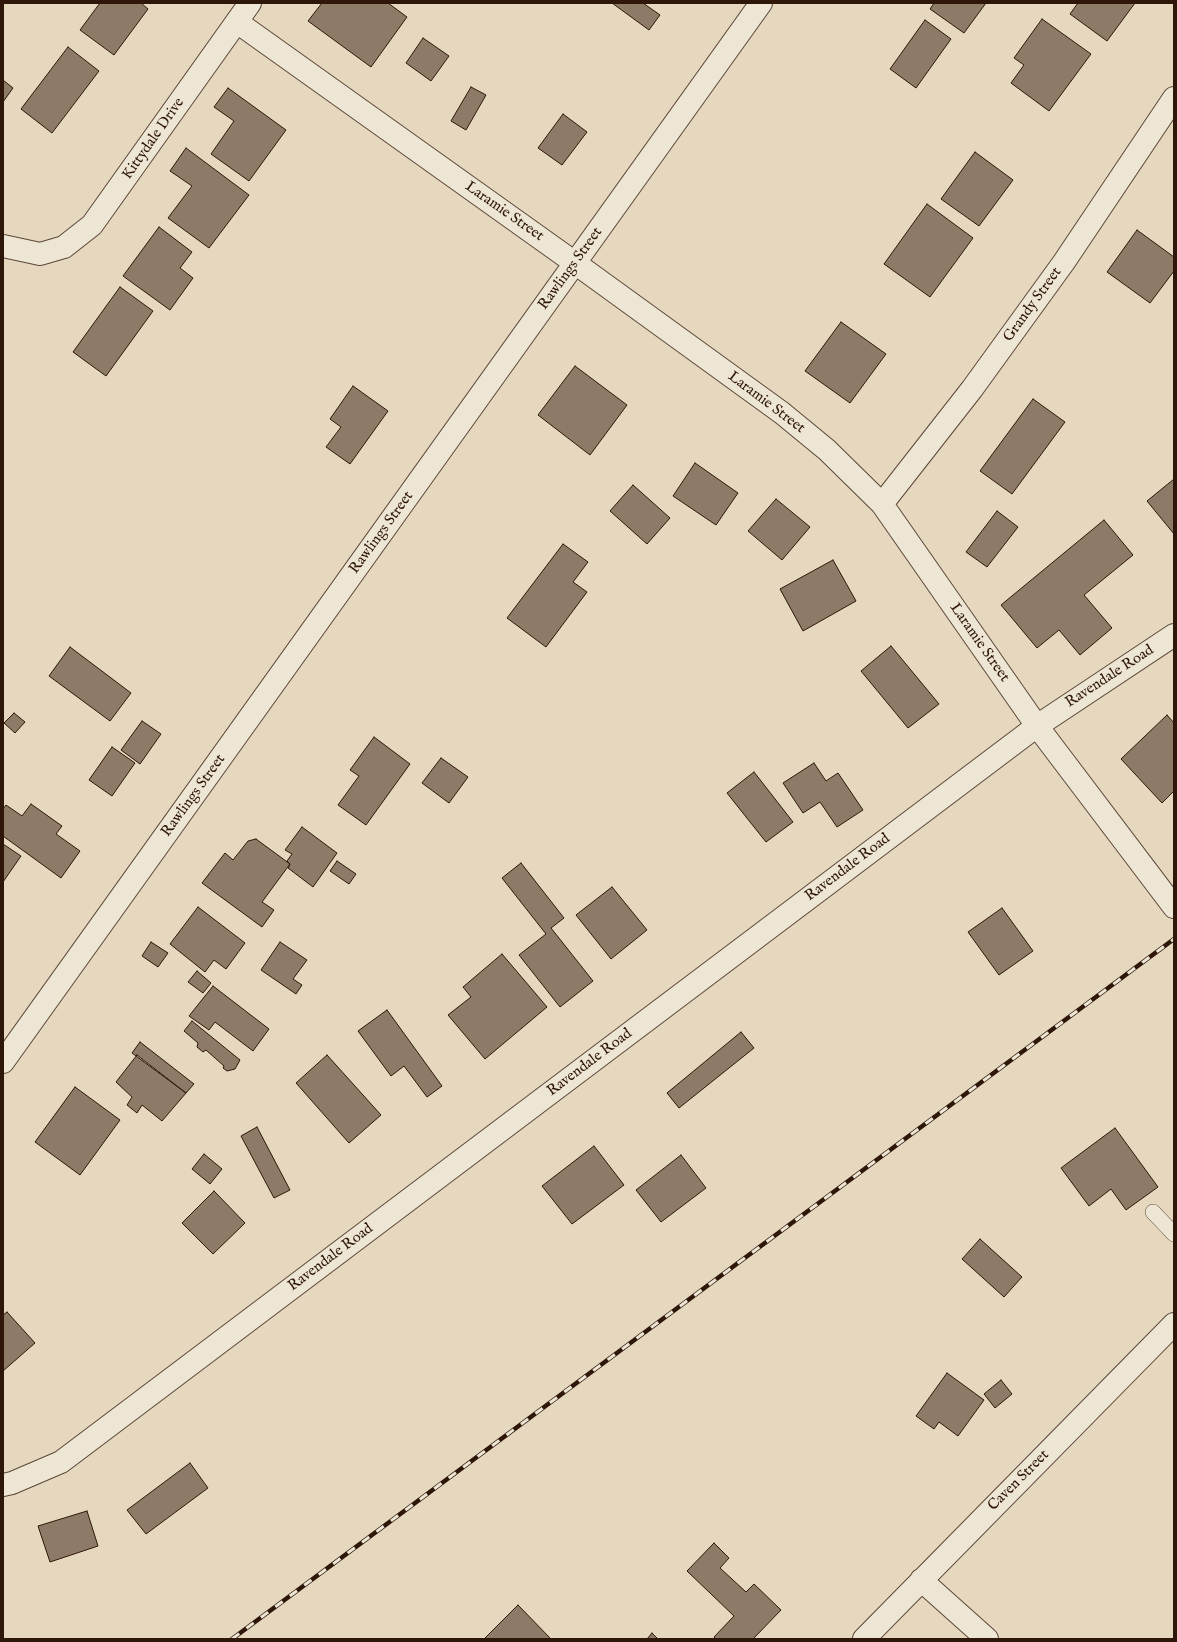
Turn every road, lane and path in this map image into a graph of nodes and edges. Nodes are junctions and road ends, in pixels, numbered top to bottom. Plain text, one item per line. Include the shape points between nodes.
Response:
1 (250, 3) edge
2 (761, 3) edge
3 (237, 22) junction
4 (1174, 98) edge
5 (3, 246) edge
6 (575, 263) junction
7 (882, 504) junction
8 (1174, 635) edge
9 (1037, 726) junction
10 (1174, 907) edge
11 (3, 1062) edge
12 (1153, 1212) dead end
13 (1174, 1234) edge
14 (1174, 1324) edge
15 (3, 1485) edge
16 (921, 1580) junction
17 (864, 1639) edge
18 (987, 1639) edge

1 - 3 street, Kittydale Drive
2 - 6 street, Rawlings Street
3 - 5 street, Kittydale Drive via 92,225 64,247 40,254
3 - 6 street, Laramie Street
4 - 7 street, Grandy Street via 1064,262 972,389
6 - 7 street, Laramie Street via 782,413 827,450
6 - 11 street, Rawlings Street
7 - 9 street, Laramie Street
8 - 9 street, Ravendale Road
9 - 10 street, Laramie Street
9 - 15 street, Ravendale Road via 61,1462
12 - 13 lane
14 - 16 street, Caven Street
16 - 17 street, Caven Street
16 - 18 street

